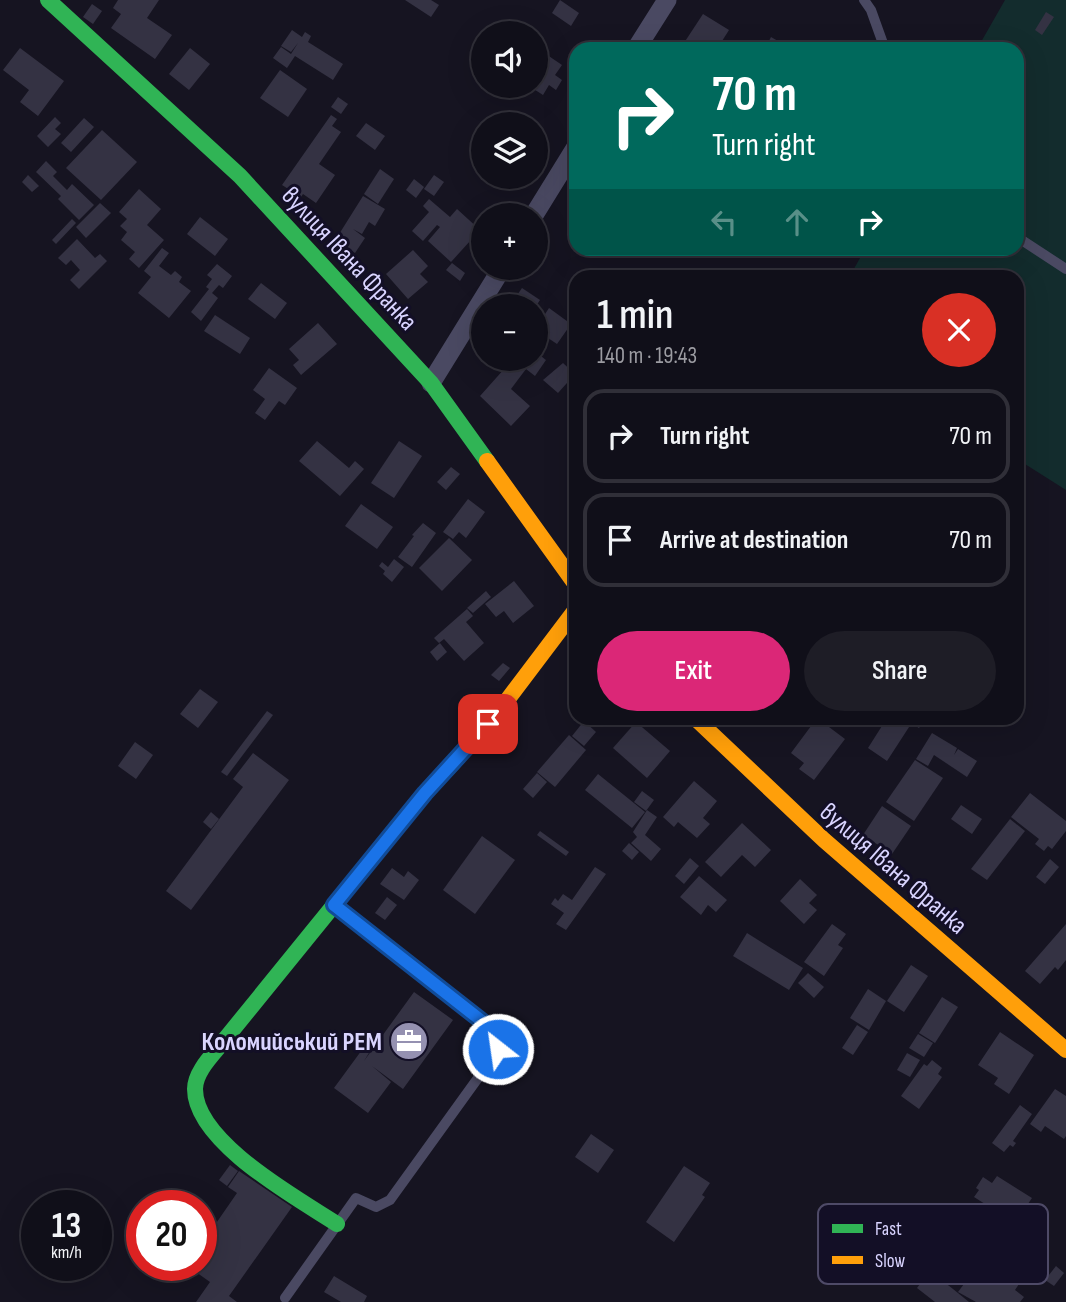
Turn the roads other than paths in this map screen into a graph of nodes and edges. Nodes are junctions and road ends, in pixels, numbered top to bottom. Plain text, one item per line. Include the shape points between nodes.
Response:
1 (48, 0) edge
2 (667, 0) edge
3 (864, 0) edge
4 (640, 42) edge
5 (882, 42) edge
6 (569, 158) edge
7 (541, 203) edge
8 (1024, 242) edge
9 (1066, 269) edge
10 (495, 280) edge
11 (431, 383) junction
12 (569, 575) edge
13 (569, 618) edge
14 (702, 725) edge
15 (334, 905) junction
16 (1066, 1050) edge
17 (337, 1224) junction
18 (285, 1298) dead end

1 - 11 street, вулиця Івана Франка via 240,176
2 - 4 street
3 - 5 lane
6 - 7 street
8 - 9 lane
10 - 11 street
11 - 12 street, вулиця Івана Франка
13 - 15 street via 470,745
14 - 16 street, вулиця Івана Франка via 824,840
15 - 17 street via 226,1038 194,1089 207,1122 234,1154
15 - 17 lane via 492,1029 499,1040 496,1053 390,1200 376,1207 356,1198
17 - 18 lane

